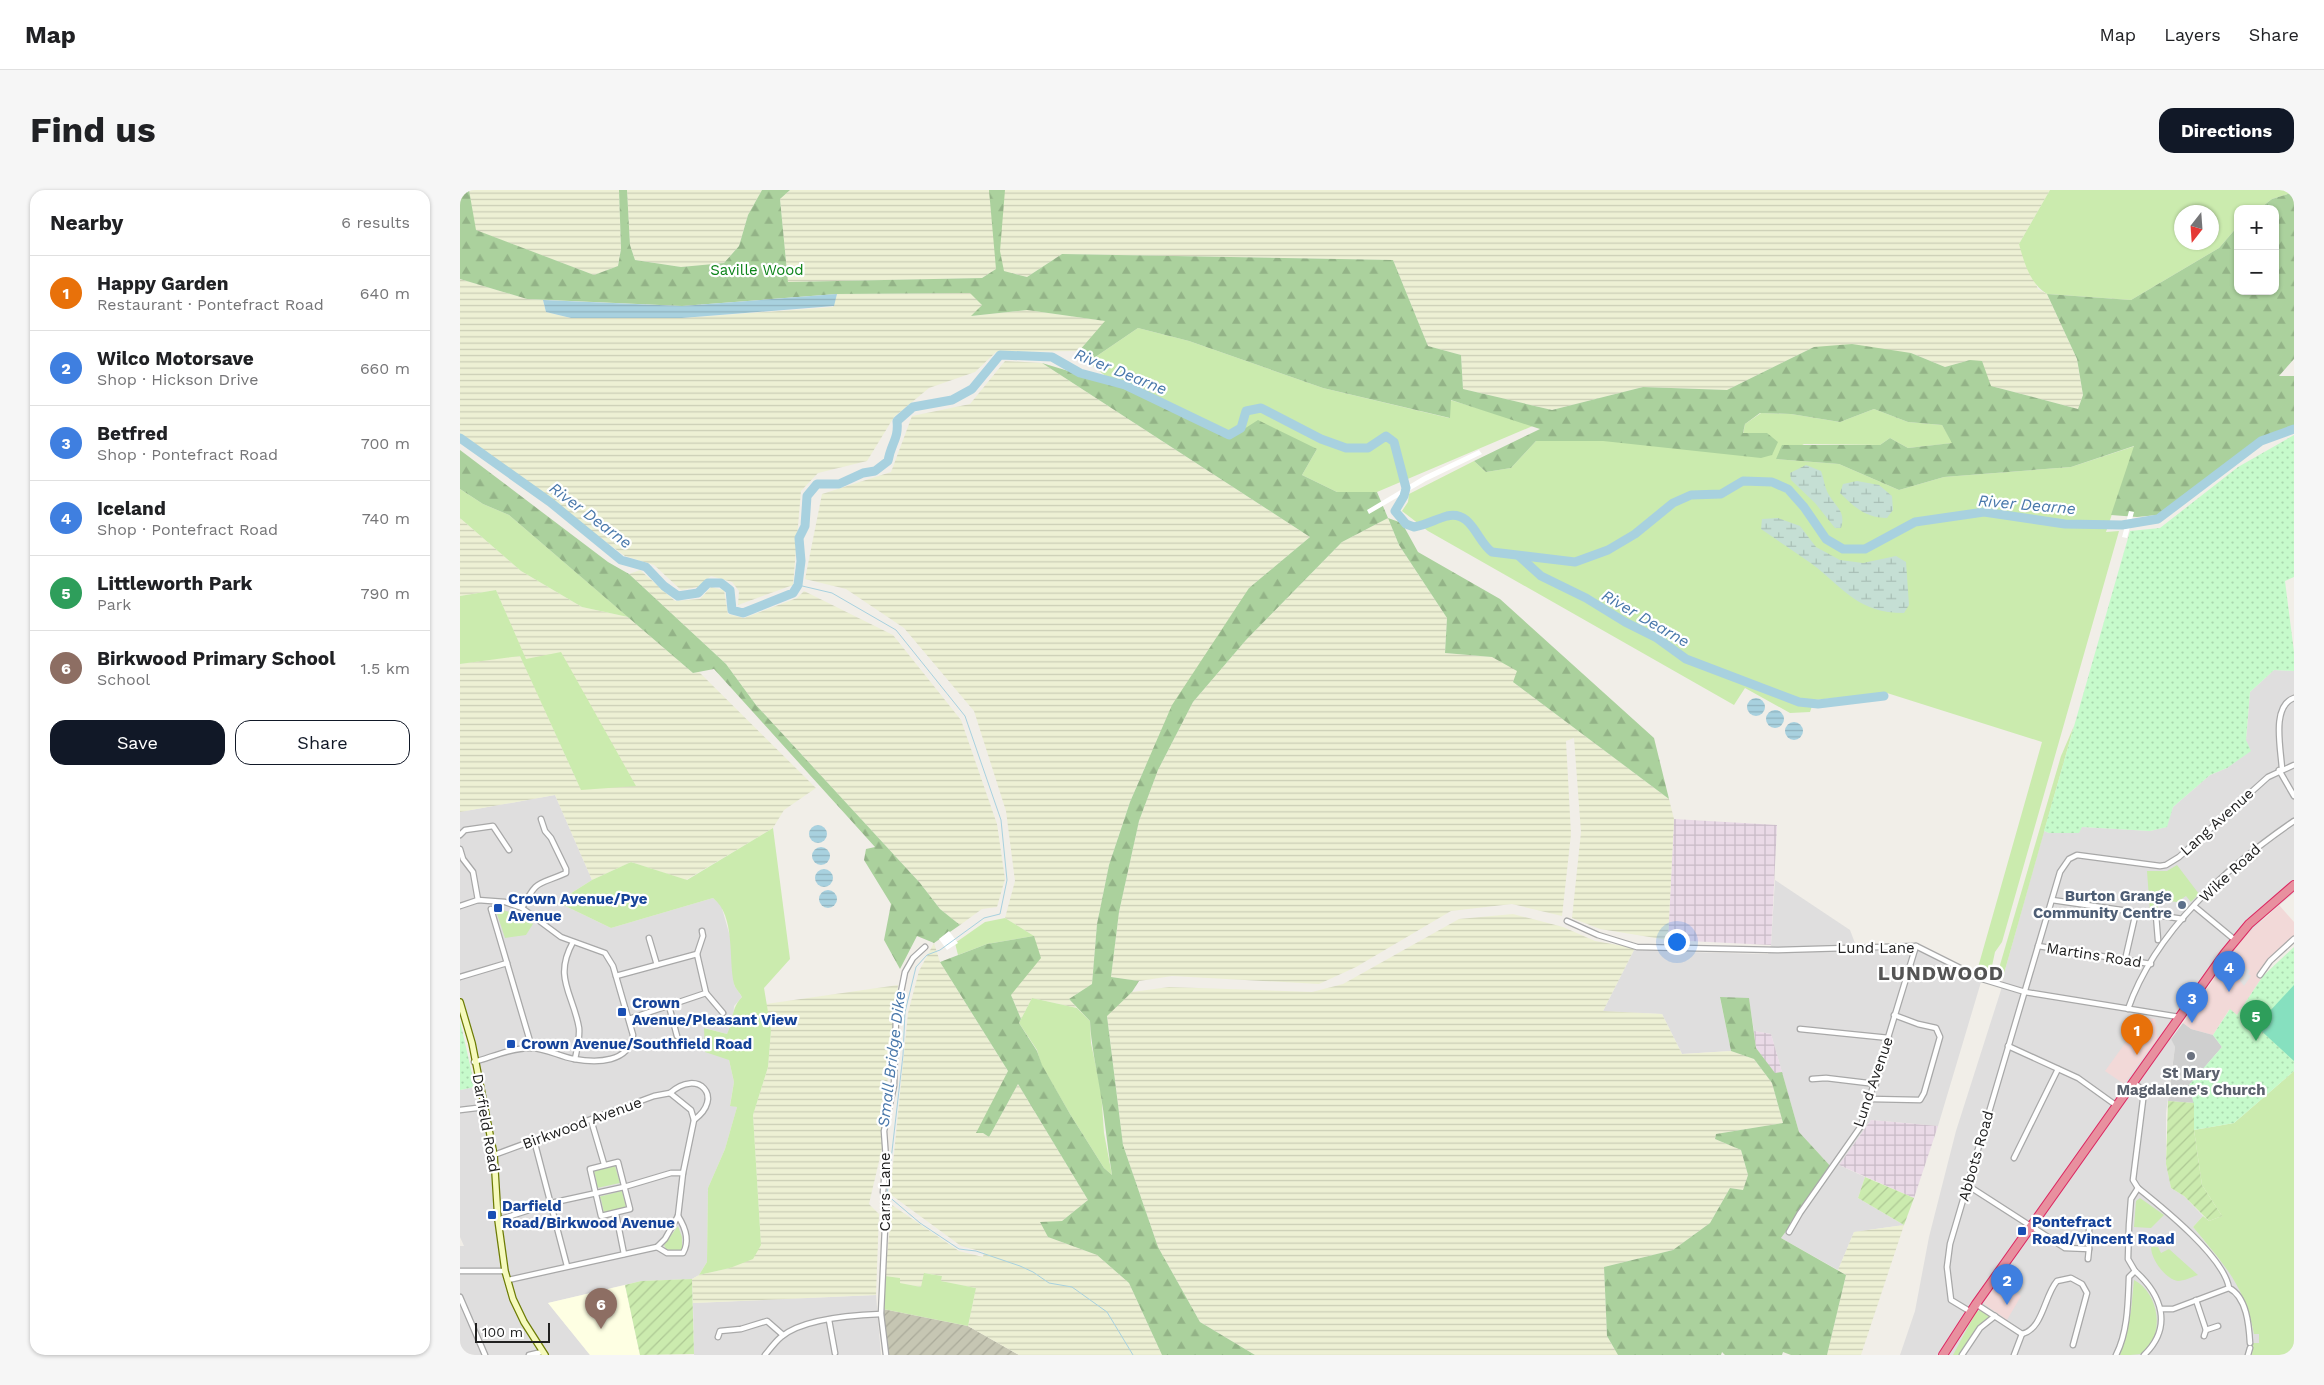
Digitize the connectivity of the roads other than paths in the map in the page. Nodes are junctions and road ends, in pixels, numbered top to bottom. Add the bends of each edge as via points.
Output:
1 (2294, 698) edge
2 (2294, 765) edge
3 (2281, 770) junction
4 (2294, 796) edge
5 (541, 819) dead end
6 (2294, 821) edge
7 (460, 834) edge
8 (460, 849) edge
9 (509, 850) dead end
10 (2294, 885) edge
11 (478, 900) junction
12 (2052, 900) junction
13 (460, 906) edge
14 (2194, 906) junction
15 (522, 908) junction
16 (491, 909) dead end
17 (2136, 912) junction
18 (2156, 916) junction
19 (2182, 920) junction
20 (1567, 921) dead end
21 (702, 930) dead end
22 (649, 938) dead end
23 (2294, 939) edge
24 (2158, 940) dead end
25 (2235, 940) junction
26 (573, 942) junction
27 (1916, 946) junction
28 (2038, 946) junction
29 (925, 947) dead end
30 (697, 954) junction
31 (2126, 960) junction
32 (507, 964) junction
33 (2151, 964) junction
34 (656, 965) junction
35 (2260, 974) dead end
36 (616, 976) junction
37 (460, 977) edge
38 (2025, 992) junction
39 (706, 993) junction
40 (460, 1002) edge
41 (669, 1006) junction
42 (2128, 1009) junction
43 (723, 1013) dead end
44 (1894, 1015) junction
45 (2179, 1017) junction
46 (629, 1019) junction
47 (1800, 1029) dead end
48 (677, 1036) dead end
49 (1890, 1038) junction
50 (2008, 1046) junction
51 (532, 1048) junction
52 (575, 1059) junction
53 (474, 1062) junction
54 (2058, 1069) junction
55 (1812, 1079) dead end
56 (2134, 1082) junction
57 (1876, 1084) junction
58 (670, 1093) junction
59 (1871, 1099) junction
60 (2117, 1106) junction
61 (485, 1107) junction
62 (460, 1110) edge
63 (591, 1120) junction
64 (694, 1120) junction
65 (534, 1140) junction
66 (494, 1155) junction
67 (2014, 1158) dead end
68 (604, 1164) junction
69 (683, 1174) junction
70 (1967, 1185) junction
71 (624, 1186) junction
72 (2138, 1188) junction
73 (594, 1194) junction
74 (551, 1203) junction
75 (616, 1214) junction
76 (678, 1216) junction
77 (498, 1220) junction
78 (2032, 1225) junction
79 (2089, 1228) dead end
80 (1790, 1232) dead end
81 (657, 1247) junction
82 (2088, 1249) junction
83 (624, 1254) junction
84 (2088, 1259) dead end
85 (567, 1266) junction
86 (460, 1271) edge
87 (505, 1271) junction
88 (2135, 1271) junction
89 (508, 1280) junction
90 (2229, 1288) junction
91 (460, 1297) edge
92 (2196, 1300) junction
93 (1976, 1304) junction
94 (2161, 1309) junction
95 (1971, 1312) junction
96 (881, 1314) junction
97 (1995, 1316) junction
98 (829, 1320) junction
99 (2218, 1326) dead end
100 (2206, 1330) junction
101 (2022, 1334) junction
102 (783, 1336) junction
103 (2204, 1336) dead end
104 (718, 1337) dead end
105 (2073, 1345) dead end
106 (543, 1353) edge
107 (835, 1353) dead end
108 (2145, 1354) edge
109 (485, 1355) edge
110 (529, 1355) edge
111 (765, 1355) edge
112 (886, 1355) edge
113 (1943, 1355) edge
114 (1962, 1355) edge
115 (2014, 1355) edge
116 (2116, 1355) edge
117 (2248, 1355) edge

1 - 3 street via 2287,701 2280,712
2 - 3 street, Lang Avenue
3 - 4 street
3 - 12 street, Lang Avenue via 2268,777 2166,865 2088,855 2069,858 2060,872
5 - 15 street via 566,873 542,881 533,888
6 - 14 street, Wike Road via 2259,845
7 - 9 street via 465,830 493,826
8 - 11 street via 473,872
10 - 25 highway
11 - 13 street
11 - 15 street via 505,902
12 - 17 street
12 - 28 street, Lang Avenue
14 - 19 street, Wike Road
14 - 25 street
15 - 26 street via 560,937
16 - 32 street
17 - 18 street
17 - 31 street
18 - 19 street
18 - 24 street
19 - 33 street, Wike Road
20 - 27 street, Lund Lane via 1598,935 1646,947 1777,950
21 - 30 street
22 - 34 street
23 - 35 street
25 - 45 highway
26 - 36 street via 605,953
26 - 52 street via 563,969 579,1028
27 - 38 street, Lund Lane via 1982,979
27 - 44 street, Lund Avenue
28 - 31 street, Martins Road
28 - 38 street, Lang Avenue
29 - 96 street, Carrs Lane via 905,972 896,1017 894,1086 884,1130 886,1159 882,1192 886,1205
30 - 34 street
30 - 39 street
31 - 33 street, Martins Road
32 - 37 street
32 - 51 street
33 - 42 street, Wike Road
34 - 36 street
36 - 46 street
38 - 42 street, Lund Lane
38 - 50 street, Abbots Road
39 - 41 street
39 - 43 street
40 - 53 street, Darfield Road
41 - 46 street
41 - 48 street
42 - 45 street, Lund Lane
44 - 49 street, Lund Avenue
44 - 59 street via 1936,1028 1940,1036 1920,1100
45 - 56 highway
46 - 52 street via 632,1043 622,1055 593,1061
47 - 49 street
49 - 57 street, Lund Avenue
50 - 54 street
50 - 70 street, Abbots Road
51 - 52 street
51 - 53 street
53 - 61 street, Darfield Road
54 - 60 street via 2078,1078
54 - 67 street
55 - 57 street
56 - 60 highway
56 - 72 street via 2144,1092 2133,1180
57 - 59 street, Lund Avenue
58 - 63 street, Birkwood Avenue
58 - 64 street via 691,1110
58 - 64 street, Birkwood Avenue via 683,1084 700,1084 706,1088 706,1109
59 - 80 street, Lund Avenue via 1861,1126
60 - 78 highway
61 - 62 street
61 - 66 street, Darfield Road
63 - 65 street, Birkwood Avenue
63 - 68 street
64 - 69 street, Birkwood Avenue
65 - 66 street, Birkwood Avenue
65 - 74 street
66 - 77 street, Darfield Road
68 - 71 street via 618,1162
68 - 73 street via 590,1169
69 - 71 street via 671,1173
69 - 76 street, Birkwood Avenue
70 - 78 street
70 - 95 street, Abbots Road via 1950,1244 1947,1267 1950,1300
71 - 73 street
71 - 75 street via 630,1209
72 - 88 street via 2131,1198 2129,1225 2128,1259
72 - 90 street via 2196,1240 2223,1272
73 - 74 street
73 - 75 street via 601,1216
74 - 77 street
74 - 85 street
75 - 83 street
76 - 81 street, Birkwood Avenue
76 - 81 street, Birkwood Avenue via 683,1223 687,1244 683,1253 667,1253
77 - 87 street, Darfield Road
78 - 82 street via 2065,1248
78 - 93 highway
79 - 82 street
81 - 83 street, Birkwood Avenue
82 - 84 street
83 - 85 street, Birkwood Avenue
85 - 89 street, Birkwood Avenue
86 - 87 street
87 - 89 street, Darfield Road
88 - 94 street via 2150,1286
88 - 116 street via 2129,1277 2130,1294 2124,1333
89 - 106 street, Darfield Road via 513,1299
90 - 92 street
90 - 117 street via 2242,1304 2248,1325
91 - 109 street
92 - 94 street via 2173,1309
92 - 100 street
93 - 95 highway
93 - 97 street
94 - 108 street via 2158,1334
95 - 113 highway
96 - 98 street
96 - 112 street, Carrs Lane
97 - 101 street
97 - 114 street via 1980,1328
98 - 102 street via 795,1329
98 - 107 street
99 - 100 street
100 - 103 street
101 - 105 street via 2036,1326 2057,1281 2071,1278 2082,1284 2087,1293
101 - 115 street
102 - 104 street via 767,1319 720,1331
102 - 111 street
106 - 110 street

